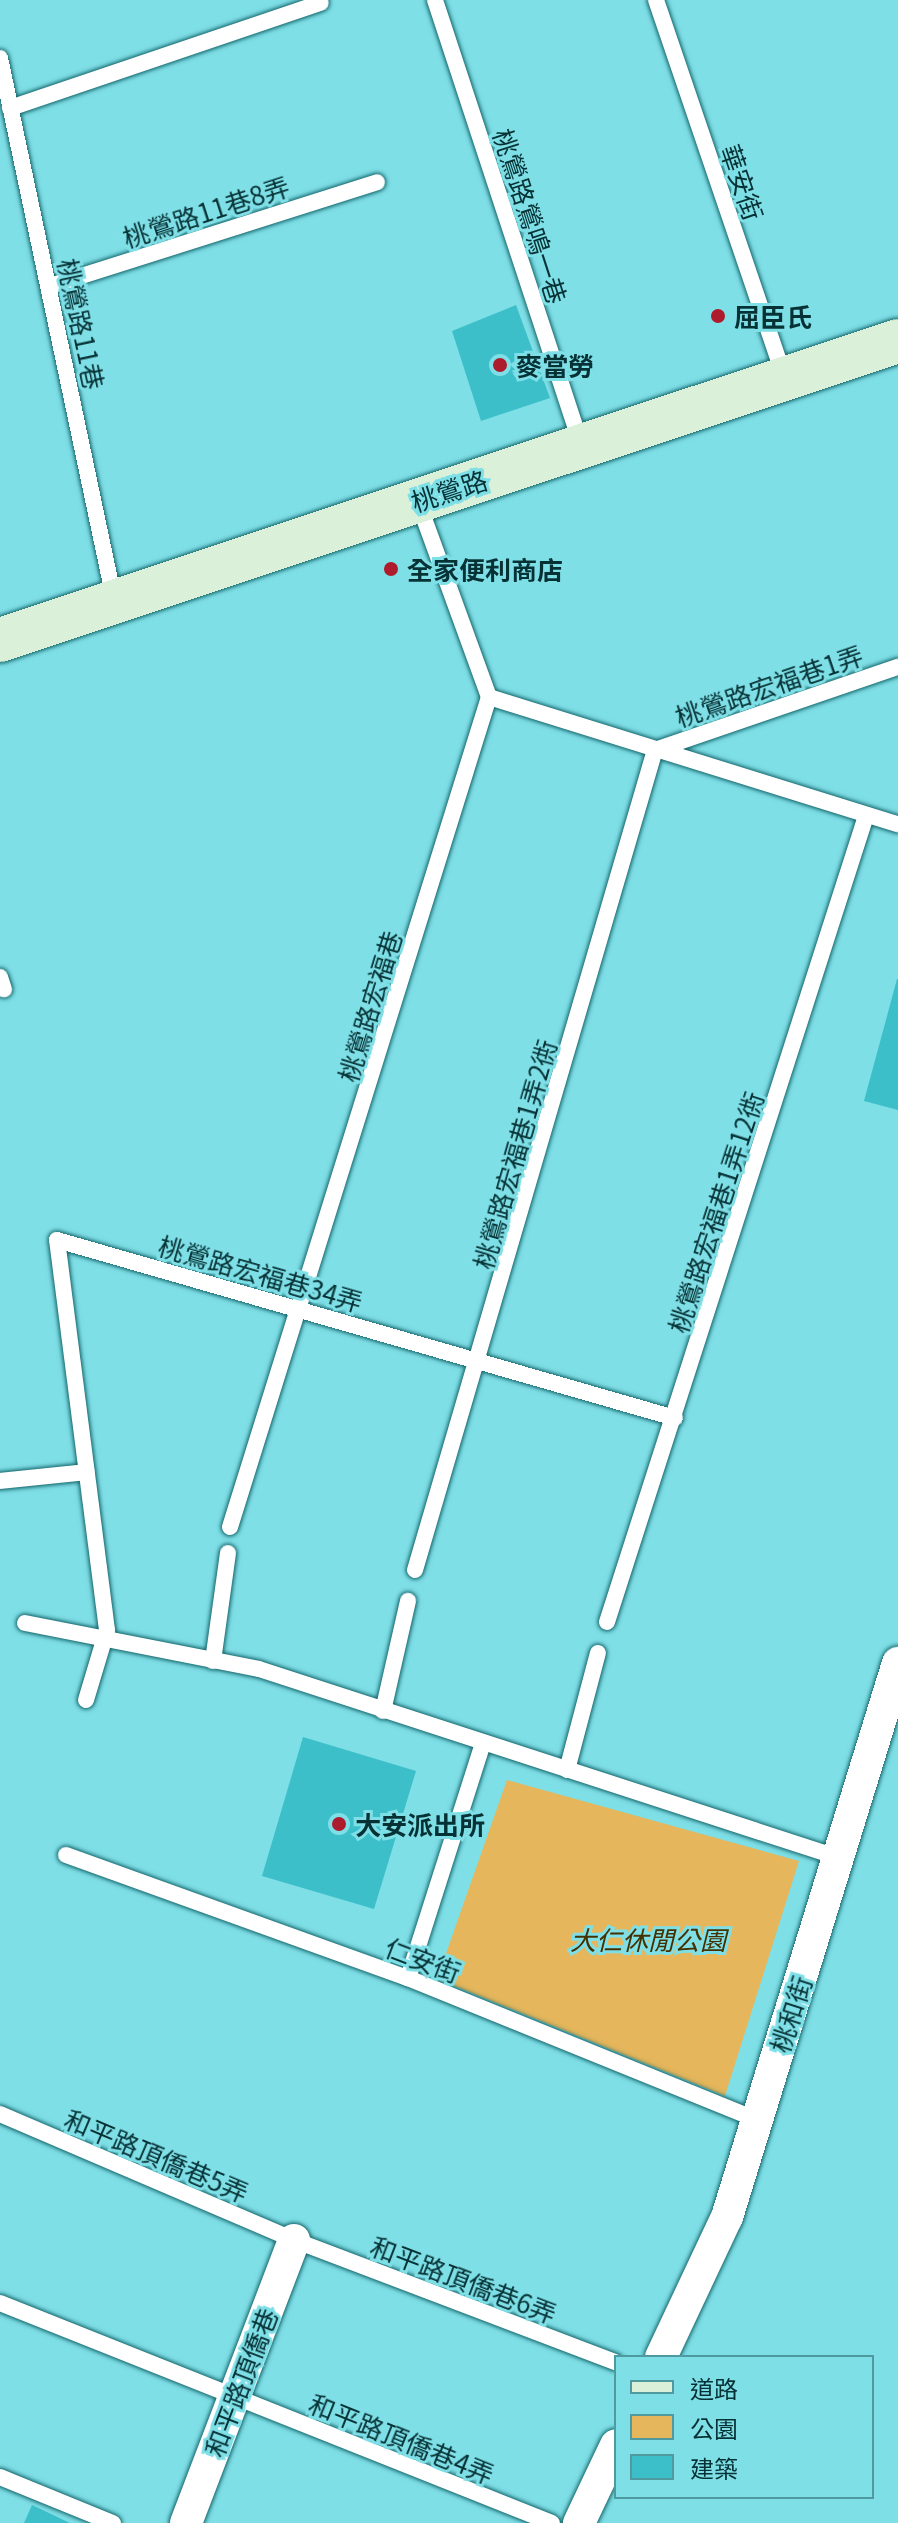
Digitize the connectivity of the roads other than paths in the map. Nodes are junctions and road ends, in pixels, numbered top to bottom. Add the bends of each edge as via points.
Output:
1 (435, 0) edge
2 (656, 0) edge
3 (321, 3) dead end
4 (0, 58) edge
5 (10, 108) junction
6 (377, 182) dead end
7 (50, 286) junction
8 (898, 341) edge
9 (785, 379) junction
10 (581, 446) junction
11 (418, 501) junction
12 (115, 601) junction
13 (0, 640) edge
14 (898, 667) edge
15 (489, 697) junction
16 (655, 750) junction
17 (866, 816) junction
18 (898, 824) edge
19 (301, 1309) junction
20 (480, 1361) junction
21 (675, 1418) junction
22 (87, 1472) junction
23 (0, 1481) edge
24 (230, 1527) dead end
25 (228, 1553) dead end
26 (415, 1570) dead end
27 (408, 1601) dead end
28 (607, 1622) dead end
29 (25, 1623) dead end
30 (103, 1638) junction
31 (598, 1653) dead end
32 (213, 1661) junction
33 (898, 1663) edge
34 (86, 1700) dead end
35 (383, 1711) junction
36 (483, 1743) junction
37 (567, 1770) junction
38 (66, 1855) dead end
39 (840, 1858) junction
40 (408, 1978) junction
41 (0, 2114) edge
42 (757, 2120) junction
43 (294, 2240) junction
44 (0, 2303) edge
45 (662, 2355) edge
46 (614, 2361) edge
47 (235, 2397) junction
48 (614, 2449) edge
49 (0, 2477) edge
50 (113, 2523) edge
51 (186, 2523) edge
52 (552, 2523) edge
53 (579, 2523) edge

1 - 10 lane, 桃鶯路鶯鳴一巷
2 - 9 lane, 華安街
3 - 5 lane
4 - 5 lane, 桃鶯路11巷
5 - 7 lane, 桃鶯路11巷
6 - 7 lane, 桃鶯路11巷8弄
7 - 12 lane, 桃鶯路11巷
8 - 9 main road, 桃鶯路
9 - 10 main road, 桃鶯路
10 - 11 main road, 桃鶯路
11 - 12 main road, 桃鶯路
11 - 15 lane
12 - 13 main road, 桃鶯路
14 - 16 lane, 桃鶯路宏福巷1弄
15 - 16 lane, 桃鶯路宏福巷1弄
15 - 19 lane, 桃鶯路宏福巷
16 - 17 lane, 桃鶯路宏福巷1弄
16 - 20 lane, 桃鶯路宏福巷1弄2衖
17 - 18 lane, 桃鶯路宏福巷1弄
17 - 21 lane, 桃鶯路宏福巷1弄12衖
19 - 20 lane, 桃鶯路宏福巷34弄
19 - 22 lane, 桃鶯路宏福巷34弄 via 57,1240
19 - 24 lane, 桃鶯路宏福巷
20 - 21 lane, 桃鶯路宏福巷34弄
20 - 26 lane, 桃鶯路宏福巷1弄2衖
21 - 28 lane, 桃鶯路宏福巷1弄12衖
22 - 23 lane
22 - 30 lane
25 - 32 lane
27 - 35 lane
29 - 30 lane
30 - 32 lane
30 - 34 lane
31 - 37 lane
32 - 35 lane
33 - 39 street, 桃和街
35 - 36 lane
36 - 37 lane
36 - 40 lane
37 - 39 lane
38 - 40 lane, 仁安街
39 - 42 street, 桃和街
40 - 42 lane, 仁安街
41 - 43 lane, 和平路頂僑巷5弄
42 - 45 street, 桃和街 via 727,2217
43 - 46 lane, 和平路頂僑巷6弄
43 - 47 street, 和平路頂僑巷
44 - 47 lane, 和平路頂僑巷4弄
47 - 51 street, 和平路頂僑巷
47 - 52 lane, 和平路頂僑巷4弄
48 - 53 street
49 - 50 lane

